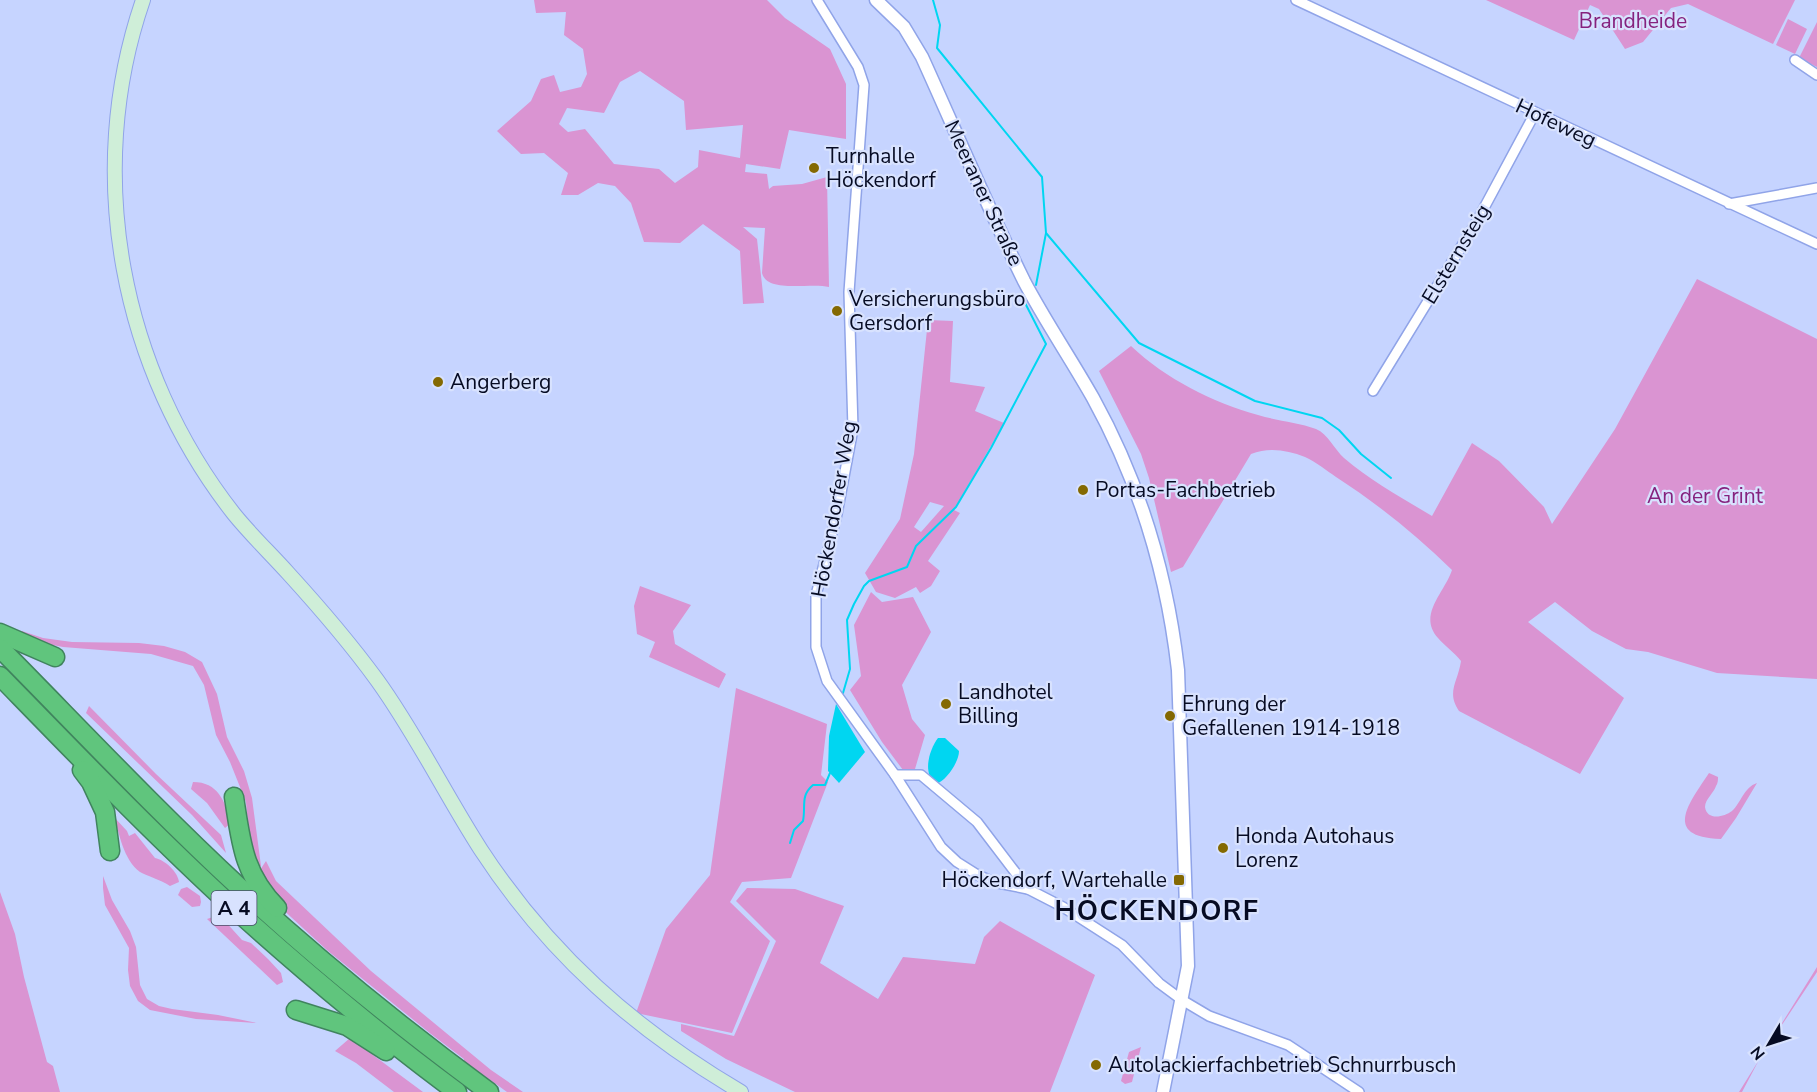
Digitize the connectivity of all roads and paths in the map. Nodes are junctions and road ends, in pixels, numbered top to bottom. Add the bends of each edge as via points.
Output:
1 (143, 0) edge
2 (817, 0) edge
3 (876, 0) edge
4 (1296, 0) edge
5 (1795, 60) dead end
6 (1817, 75) edge
7 (1535, 113) junction
8 (1817, 188) edge
9 (1729, 204) junction
10 (1817, 244) edge
11 (1373, 392) dead end
12 (0, 633) edge
13 (0, 648) edge
14 (56, 657) dead end
15 (0, 676) edge
16 (55, 732) junction
17 (895, 775) junction
18 (234, 797) dead end
19 (110, 851) dead end
20 (1028, 889) junction
21 (302, 944) junction
22 (1182, 1000) junction
23 (296, 1010) dead end
24 (426, 1069) junction
25 (457, 1092) edge
26 (489, 1092) edge
27 (741, 1092) edge
28 (1163, 1092) edge
29 (1359, 1092) edge

1 - 27 main road via 119,107 117,225 124,277 140,338 186,444 235,515 376,679 482,851 534,921 587,978 637,1023
2 - 17 street, Höckendorfer Weg via 858,67 864,85 849,292 853,429 816,596 816,647 826,681
3 - 22 street, Meeraner Straße via 904,27 922,57 1025,283 1094,399 1123,458 1158,555 1178,670 1188,966
4 - 7 street, Hofeweg
5 - 6 street
7 - 9 street, Hofeweg
7 - 11 street, Elsternsteig via 1477,221
8 - 9 street
9 - 10 street, Hofeweg
12 - 14 highway
13 - 21 highway, A 4 via 161,811
15 - 16 highway, A 4
16 - 19 highway via 91,782 105,812
16 - 24 highway, A 4 via 236,910
17 - 20 street via 921,775 977,822
17 - 20 street, Höckendorfer Weg via 941,847 957,862 993,882
18 - 21 highway via 245,861 255,882 284,915
20 - 22 street, Höckendorfer Weg via 1122,945 1159,983
21 - 26 highway, A 4
22 - 28 street, Meeraner Straße
22 - 29 street, Höckendorfer Weg via 1209,1017 1288,1046
23 - 24 highway via 347,1026 401,1061
24 - 25 highway, A 4

